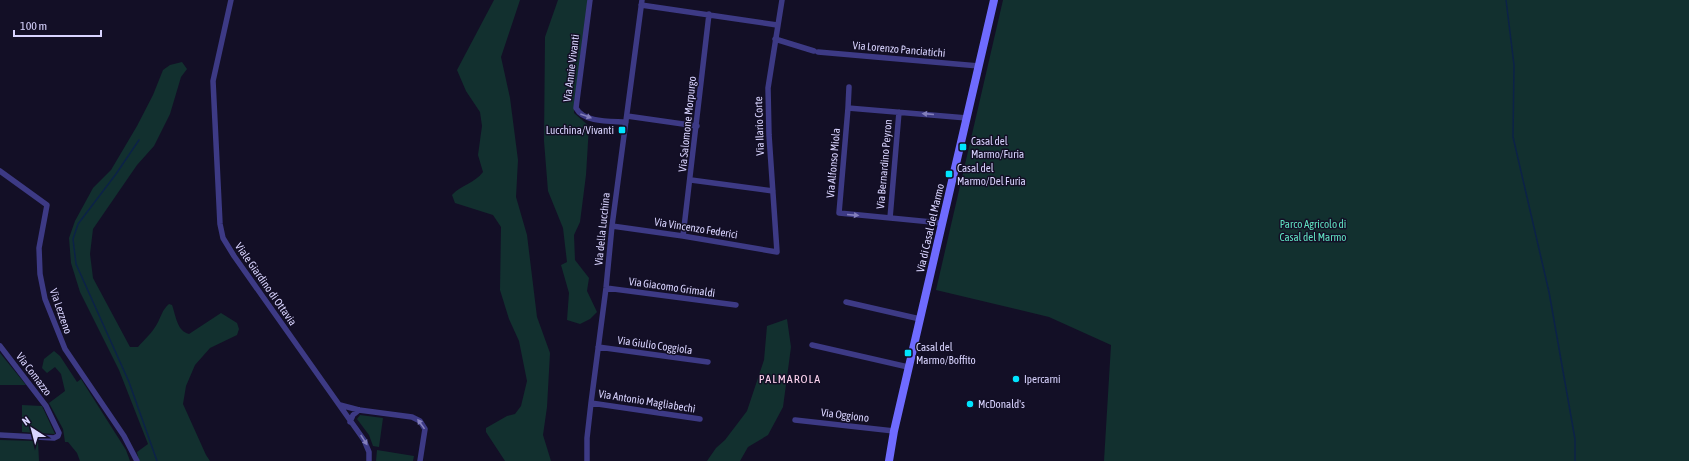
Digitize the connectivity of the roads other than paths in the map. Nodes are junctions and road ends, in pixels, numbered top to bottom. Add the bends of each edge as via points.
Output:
1 (231, 0) edge
2 (590, 0) edge
3 (782, 0) edge
4 (994, 0) edge
5 (641, 2) edge
6 (709, 14) junction
7 (777, 25) junction
8 (775, 39) junction
9 (979, 66) junction
10 (849, 87) dead end
11 (848, 108) junction
12 (899, 112) junction
13 (967, 118) junction
14 (626, 119) junction
15 (697, 126) junction
16 (0, 171) edge
17 (691, 180) junction
18 (773, 191) junction
19 (890, 218) junction
20 (942, 223) junction
21 (612, 226) junction
22 (683, 236) junction
23 (777, 252) joint
24 (606, 288) junction
25 (846, 302) dead end
26 (736, 305) dead end
27 (920, 319) junction
28 (812, 345) dead end
29 (0, 346) edge
30 (598, 347) junction
31 (708, 362) dead end
32 (908, 366) junction
33 (591, 403) junction
34 (340, 405) junction
35 (359, 410) junction
36 (700, 420) dead end
37 (795, 420) dead end
38 (350, 422) junction
39 (894, 431) junction
40 (0, 435) edge
41 (137, 461) edge
42 (369, 461) edge
43 (420, 461) edge
44 (587, 461) edge
45 (889, 461) edge

1 - 34 street, Viale Giardino di Ottavia via 213,81 222,236
2 -> 14 street, Via Annie Vivanti via 576,108 587,118
3 - 7 street, Via Ilario Corte
4 - 9 main road, Via di Casal del Marmo
5 - 6 street
5 - 14 street, Via della Lucchina
6 - 7 street
6 - 15 street, Via Salomone Morpurgo
7 - 8 street, Via Ilario Corte
8 - 9 street, Via Lorenzo Panciatichi via 816,51
8 - 18 street, Via Ilario Corte via 768,88
9 - 13 main road, Via di Casal del Marmo
10 - 11 street, Via Alfonso Miola
11 - 12 street
11 -> 19 street, Via Alfonso Miola via 839,213
13 -> 12 street
12 - 19 street, Via Bernardino Peyron
13 - 20 main road, Via di Casal del Marmo
14 - 15 street
14 - 21 street, Via della Lucchina
15 - 17 street, Via Salomone Morpurgo
16 - 41 street, Via Lezzeno via 47,205 39,248 45,300 65,349 124,436
17 - 18 street
17 - 22 street, Via Salomone Morpurgo
18 - 23 street, Via Ilario Corte
19 - 20 street, Via Alfonso Miola
20 - 27 main road, Via di Casal del Marmo
21 - 22 street, Via Vincenzo Federici
21 - 24 street, Via della Lucchina
22 - 23 street, Via Vincenzo Federici
24 - 26 street, Via Giacomo Grimaldi
24 - 30 street, Via della Lucchina
25 - 27 street
27 - 32 main road, Via di Casal del Marmo
28 - 32 street
29 - 40 street, Via Comazzo via 46,406 58,429 58,436 54,438
30 - 31 street, Via Giulio Coggiola
30 - 33 street, Via della Lucchina
32 - 39 main road, Via di Casal del Marmo
33 - 36 street, Via Antonio Magliabechi
33 - 44 street, Via della Lucchina
34 - 35 street
34 - 38 street, Viale Giardino di Ottavia
35 - 38 street
43 -> 35 street via 425,432 420,421 412,417
37 - 39 street, Via Oggiono
38 -> 42 street, Viale Giardino di Ottavia via 367,446
39 - 45 main road, Via di Casal del Marmo

